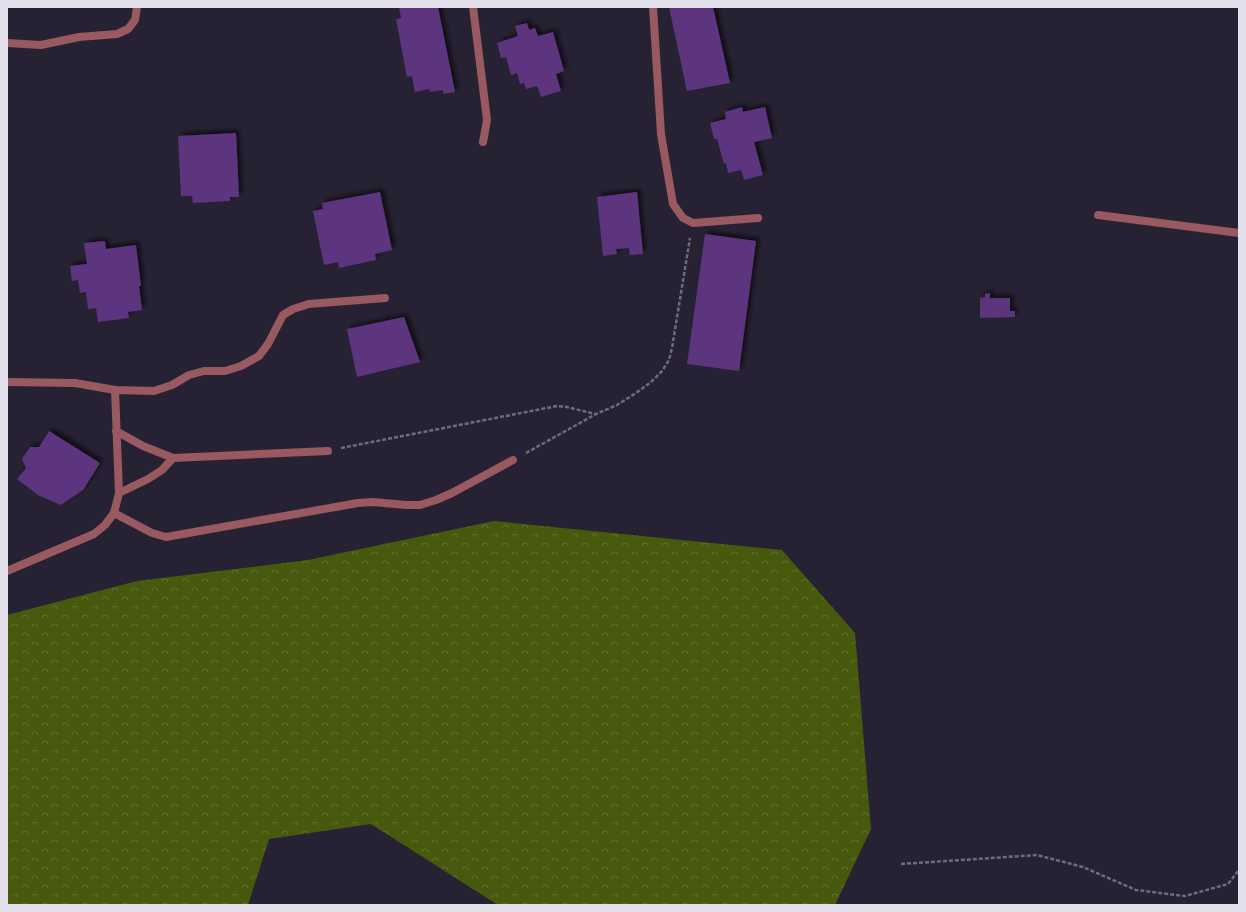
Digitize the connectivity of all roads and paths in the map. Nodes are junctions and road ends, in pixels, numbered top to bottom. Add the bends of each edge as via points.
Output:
1 (137, 7) edge
2 (474, 7) edge
3 (653, 7) edge
4 (7, 42) edge
5 (483, 142) dead end
6 (1098, 215) dead end
7 (758, 218) dead end
8 (692, 224) junction
9 (1239, 233) edge
10 (385, 298) dead end
11 (7, 382) edge
12 (115, 390) junction
13 (596, 414) junction
14 (116, 431) junction
15 (328, 451) joint
16 (173, 458) junction
17 (513, 460) joint
18 (119, 493) junction
19 (114, 513) junction
20 (7, 571) edge
21 (901, 864) dead end
22 (1239, 870) edge

1 - 4 street via 135,20 128,29 117,34 80,37 41,45
2 - 5 street via 487,120
3 - 8 street via 661,127 673,204 683,218
6 - 9 street
7 - 8 street
8 - 13 path via 669,360 651,382 617,405
10 - 12 street via 309,304 293,308 283,315 259,356 241,366 225,371 204,371 189,375 172,386 154,391
11 - 12 street via 75,382
12 - 14 street
13 - 15 path via 557,406
13 - 17 path
14 - 16 street
14 - 18 street
15 - 16 street
16 - 18 street via 162,470
17 - 19 street via 463,488 420,505 358,503 166,537 152,533
18 - 19 street
19 - 20 street via 94,534
21 - 22 path via 1037,855 1083,867 1136,890 1185,896 1228,884

